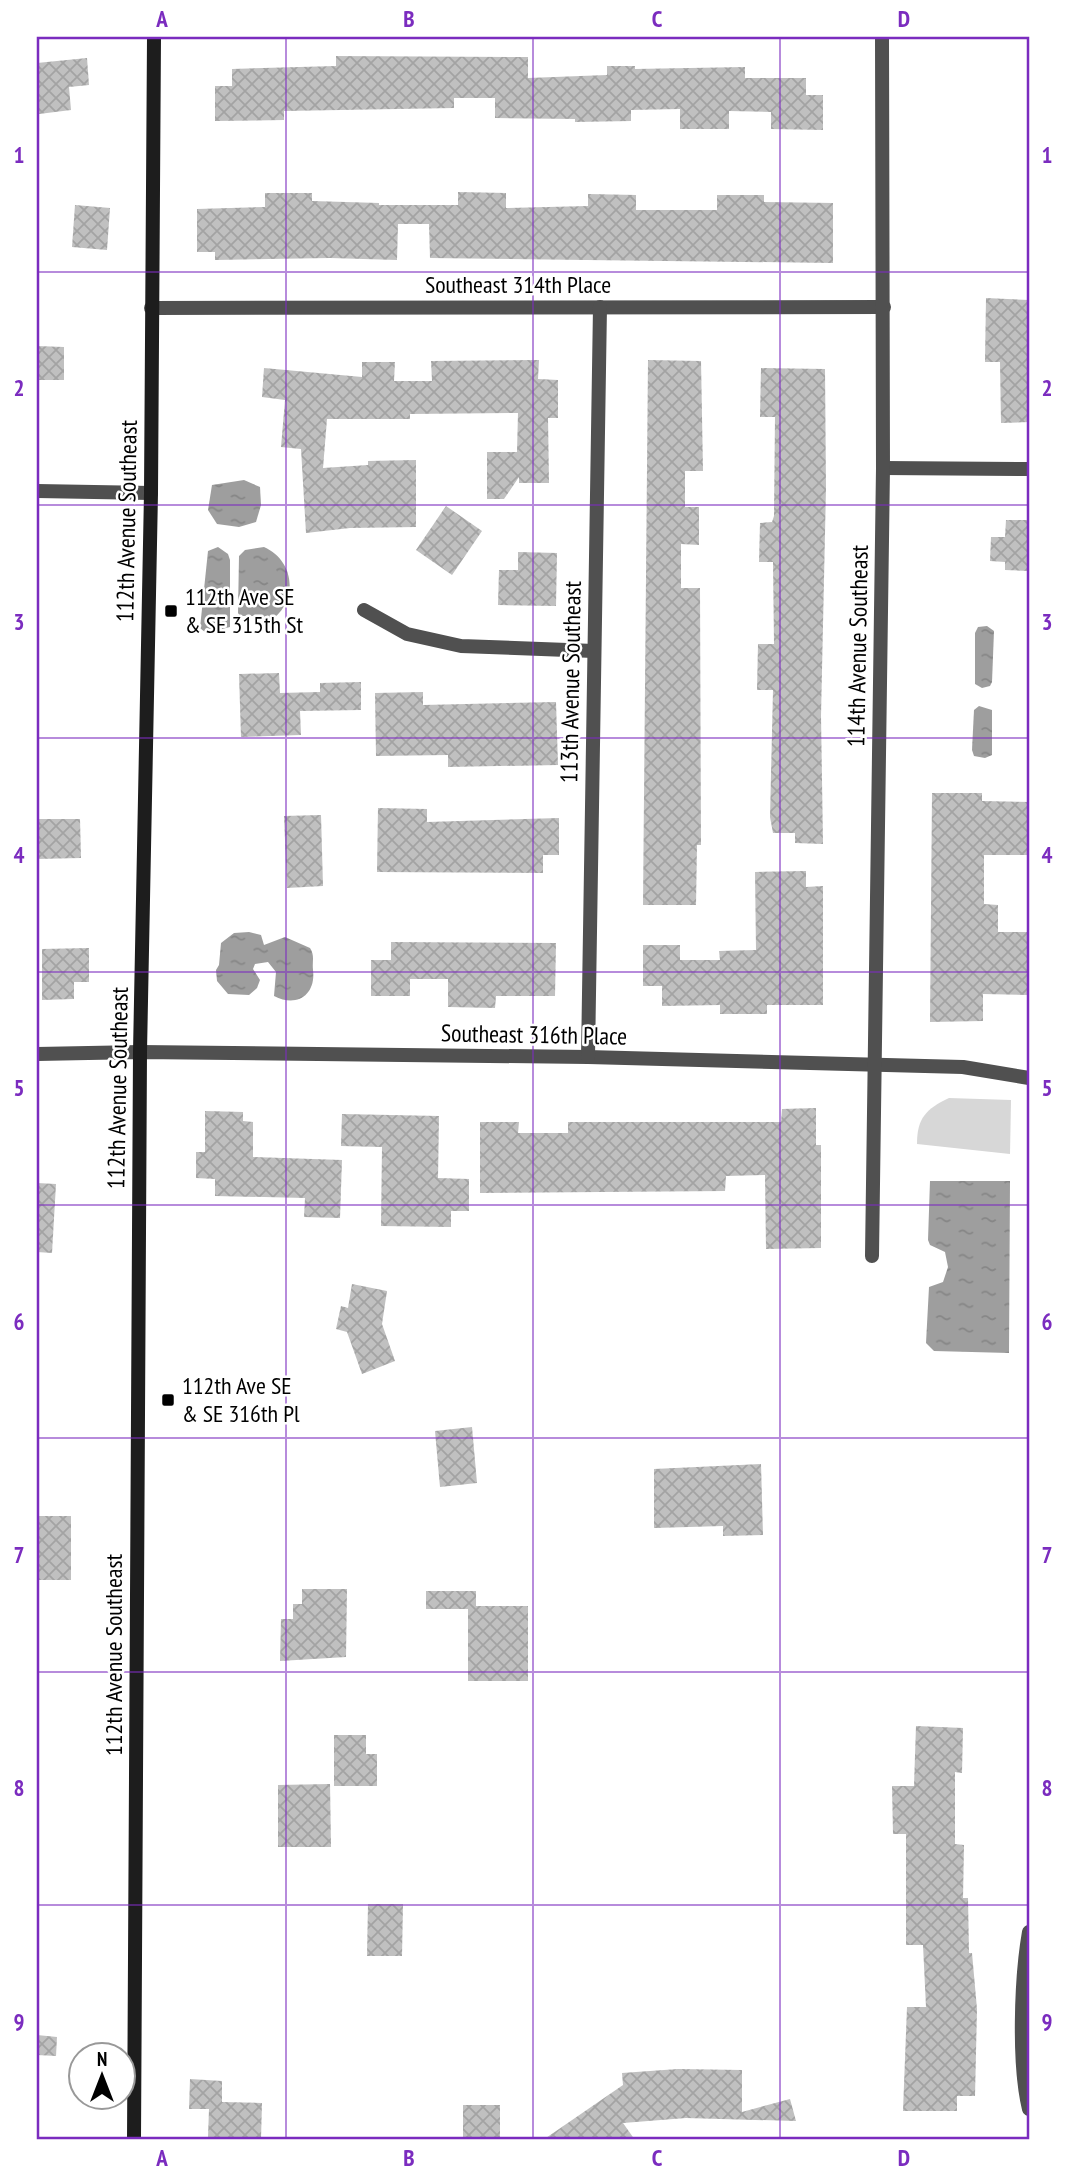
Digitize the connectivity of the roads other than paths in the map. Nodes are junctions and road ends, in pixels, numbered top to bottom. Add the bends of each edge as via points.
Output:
1 (154, 37) edge
2 (882, 37) edge
3 (600, 307) junction
4 (884, 307) junction
5 (151, 308) junction
6 (883, 468) junction
7 (1029, 469) edge
8 (37, 491) edge
9 (151, 493) junction
10 (364, 610) dead end
11 (594, 651) junction
12 (140, 1052) junction
13 (37, 1054) edge
14 (588, 1057) junction
15 (873, 1067) junction
16 (1029, 1078) edge
17 (872, 1256) dead end
18 (1029, 1932) edge
19 (1029, 2109) edge
20 (134, 2140) edge

1 - 5 street, 112th Avenue Southeast
2 - 4 street, 114th Avenue Southeast
3 - 4 street, Southeast 314th Place
3 - 5 street, Southeast 314th Place
3 - 11 street, 113th Avenue Southeast
4 - 6 street, 114th Avenue Southeast
5 - 9 street, 112th Avenue Southeast
6 - 7 street
6 - 15 street, 114th Avenue Southeast
8 - 9 street
9 - 12 street, 112th Avenue Southeast
10 - 11 street via 407,634 461,646
11 - 14 street, 113th Avenue Southeast
12 - 13 street, Southeast 316th Place
12 - 14 street, Southeast 316th Place
12 - 20 street, 112th Avenue Southeast
14 - 15 street, Southeast 316th Place
15 - 16 street, Southeast 316th Place via 963,1067
15 - 17 street, 114th Avenue Southeast
18 - 19 street via 1024,1978 1024,2071

